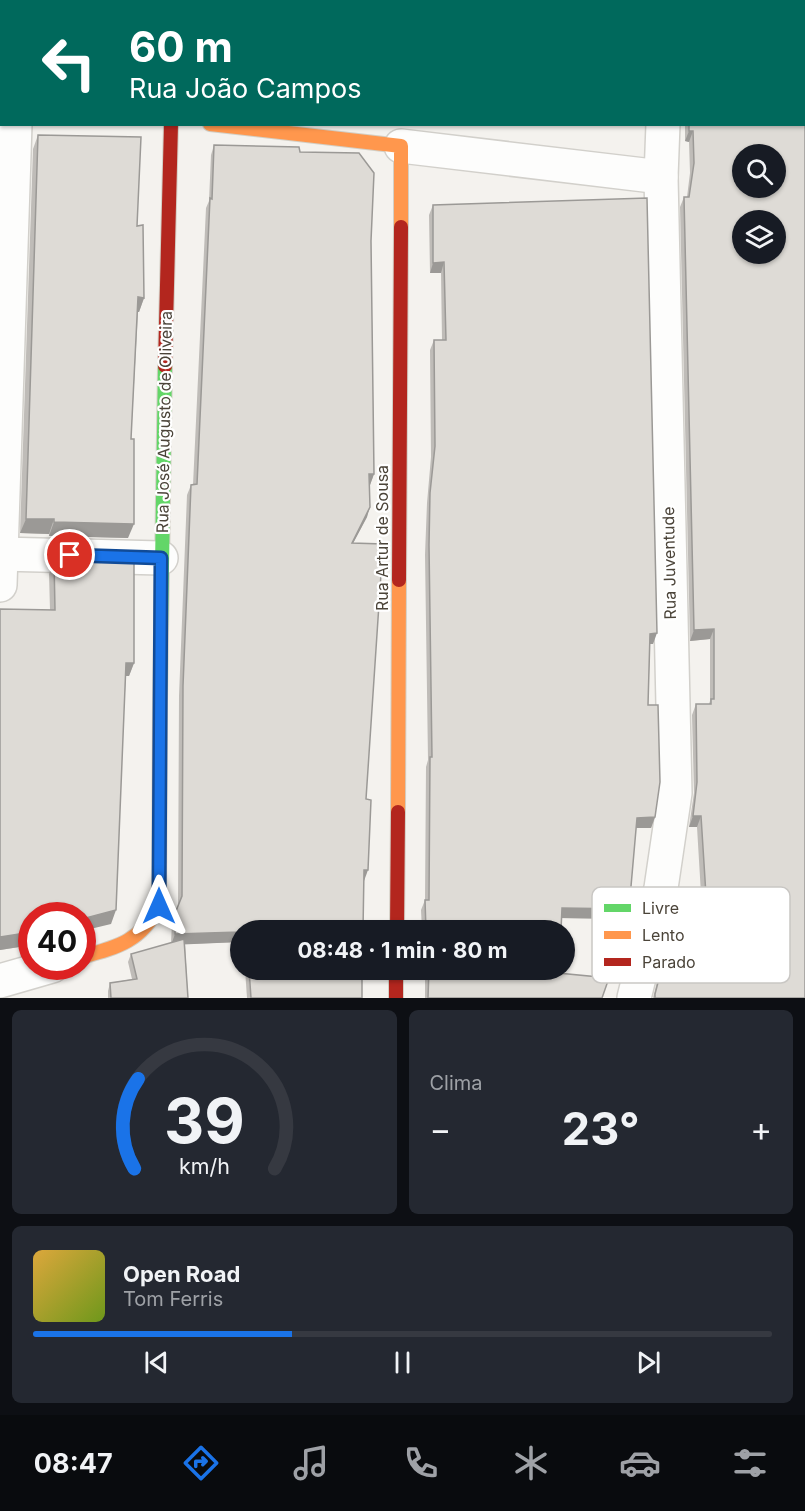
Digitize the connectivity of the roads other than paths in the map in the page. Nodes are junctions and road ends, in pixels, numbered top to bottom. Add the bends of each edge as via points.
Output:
1 (15, 126) edge
2 (171, 126) edge
3 (224, 126) edge
4 (663, 126) edge
5 (401, 146) junction
6 (661, 177) junction
7 (161, 558) junction
8 (0, 564) edge
9 (661, 887) edge
10 (397, 920) edge
11 (96, 953) edge
12 (18, 976) edge
13 (396, 980) edge
14 (0, 981) edge
15 (638, 983) edge
16 (396, 998) edge
17 (634, 998) edge

1 - 8 street
2 - 7 street, Rua José Augusto de Oliveira
3 - 5 street
4 - 6 street, Rua Juventude
5 - 6 street
5 - 10 street, Rua Artur de Sousa
6 - 9 street, Rua Juventude via 675,793
7 - 8 street
7 - 11 street, Rua José Augusto de Oliveira via 159,906 152,922 137,937
12 - 14 street
13 - 16 street
15 - 17 street, Rua Juventude

